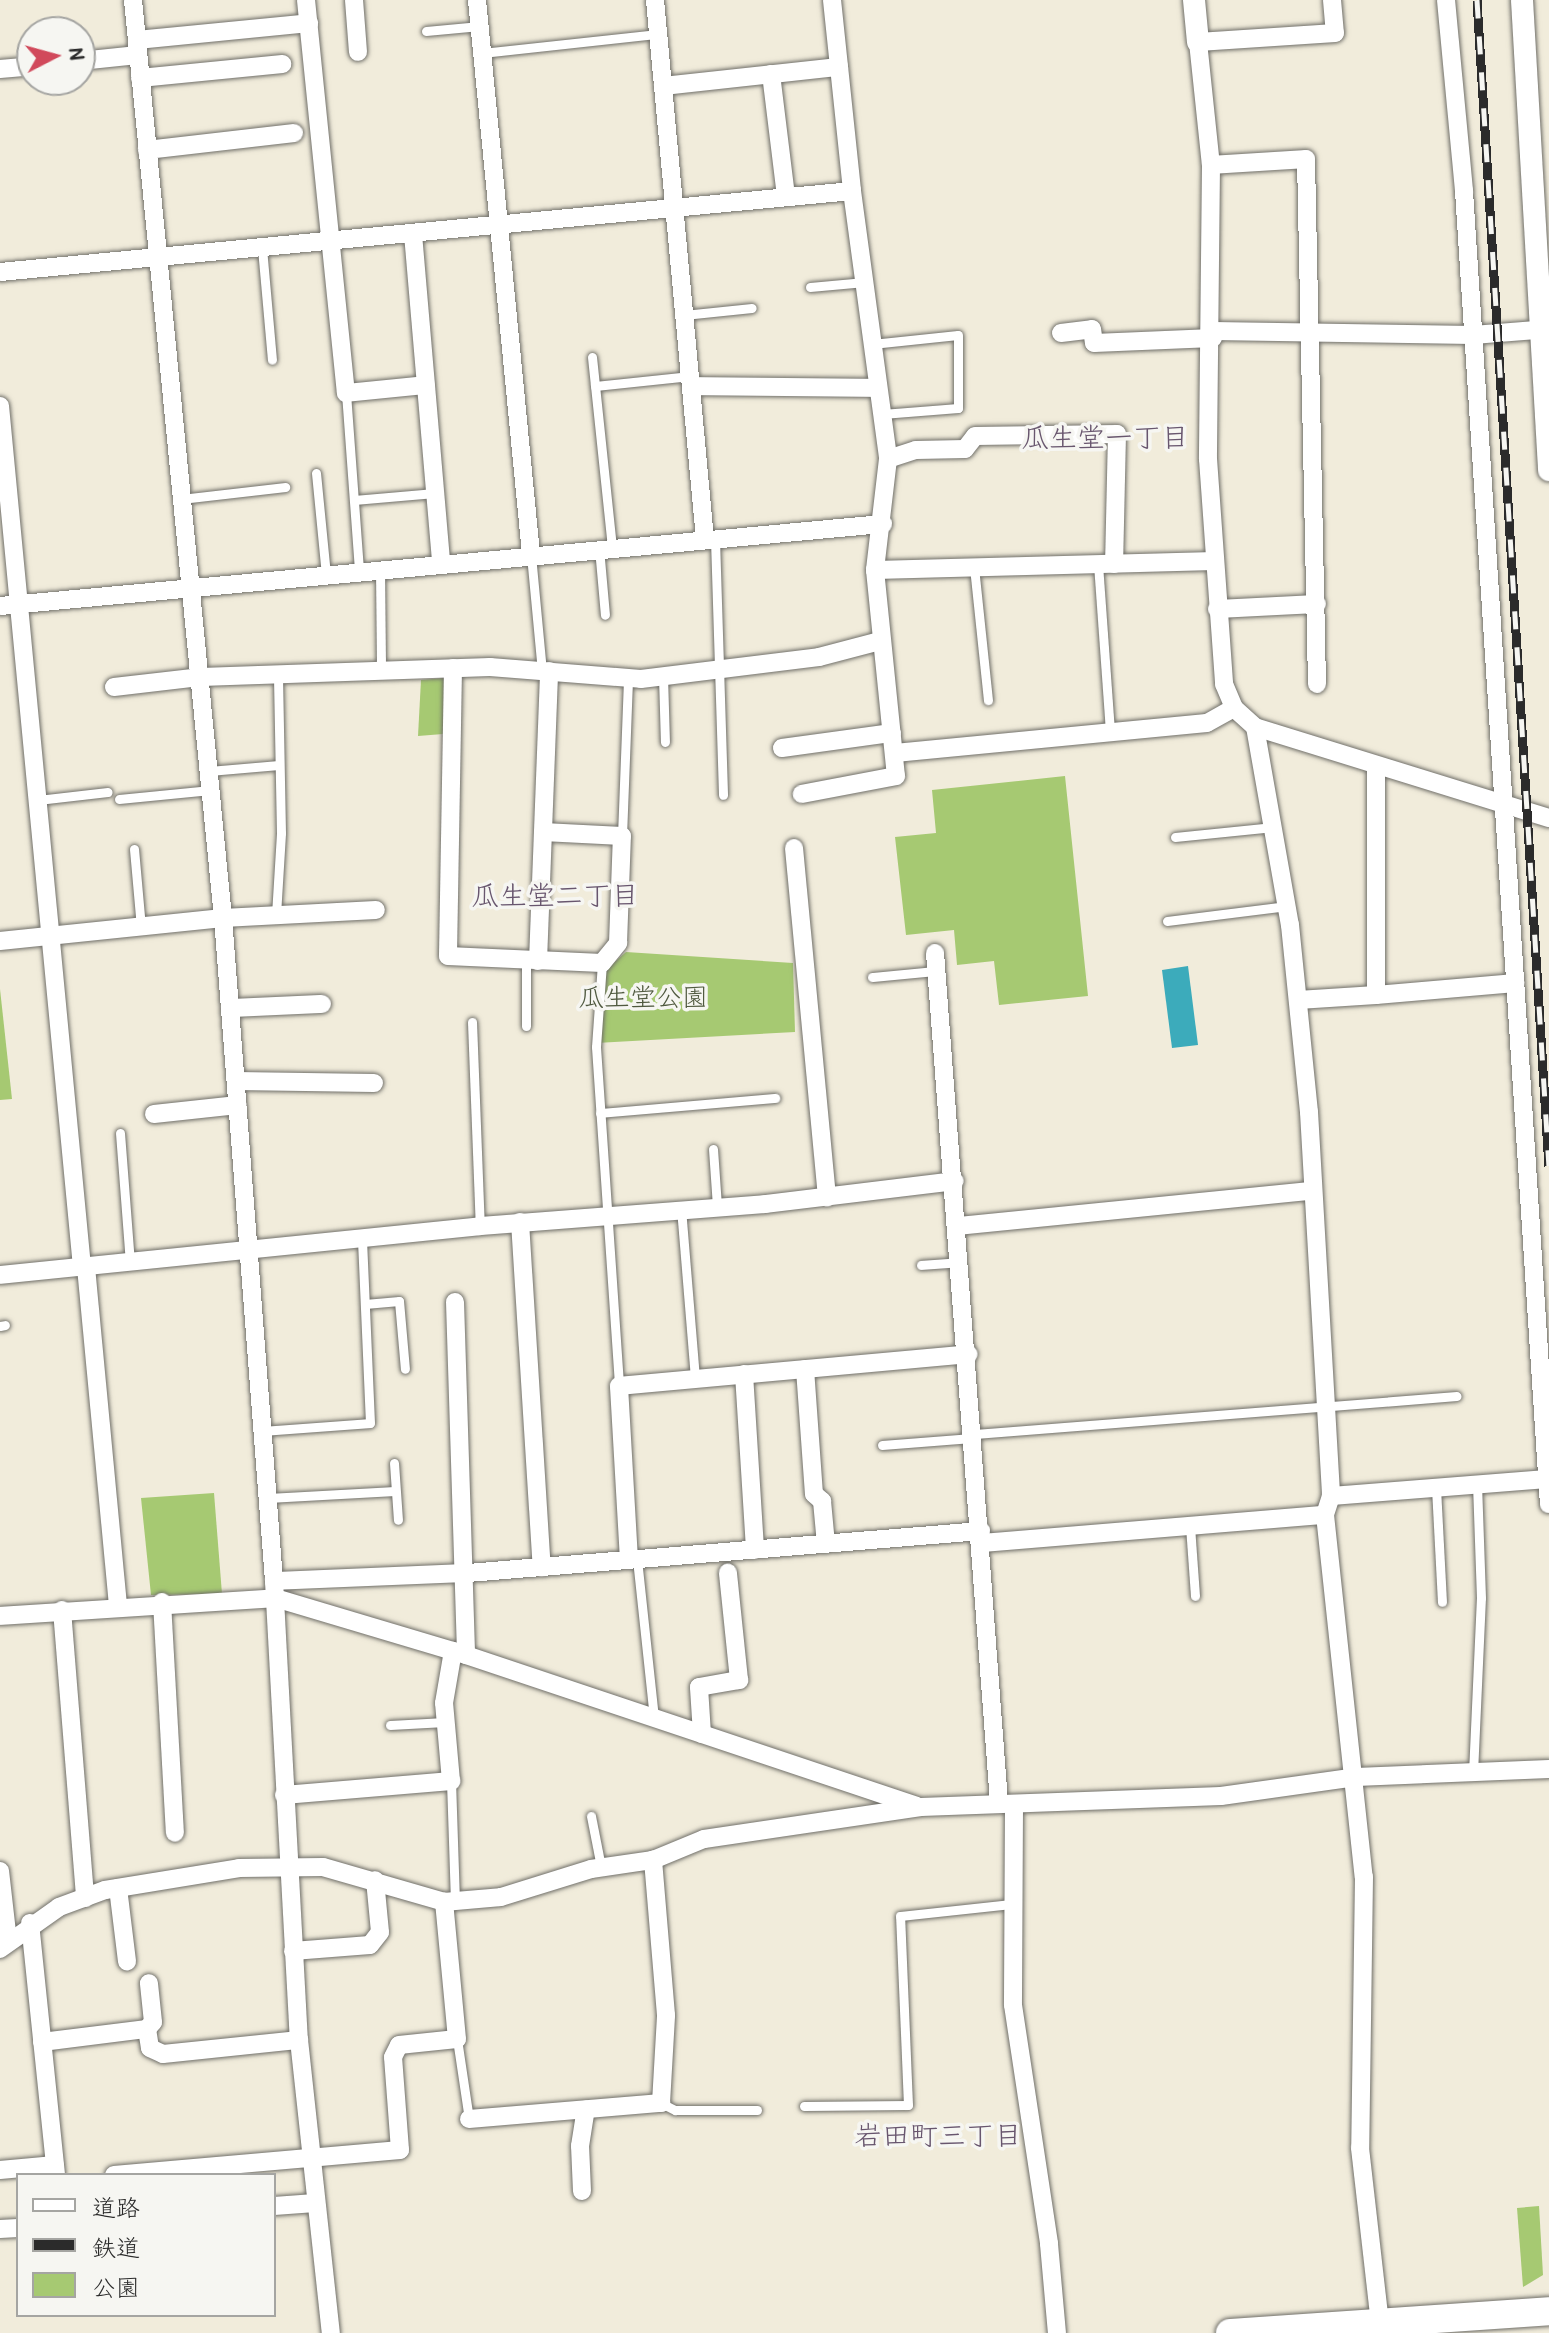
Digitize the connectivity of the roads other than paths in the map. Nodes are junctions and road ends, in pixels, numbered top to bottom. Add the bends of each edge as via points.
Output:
1 (133, 0) edge
2 (306, 0) edge
3 (354, 0) edge
4 (477, 0) edge
5 (655, 0) edge
6 (832, 0) edge
7 (1194, 0) edge
8 (1332, 0) edge
9 (1446, 0) edge
10 (1522, 0) edge
11 (309, 23) junction
12 (480, 26) junction
13 (426, 31) dead end
14 (658, 34) junction
15 (1198, 42) junction
16 (137, 47) junction
17 (358, 52) dead end
18 (482, 53) junction
19 (96, 57) edge
20 (282, 64) dead end
21 (839, 67) junction
22 (771, 74) junction
23 (140, 78) junction
24 (663, 86) junction
25 (294, 133) dead end
26 (147, 150) junction
27 (1211, 165) junction
28 (852, 191) junction
29 (786, 197) junction
30 (674, 206) junction
31 (498, 226) junction
32 (413, 234) junction
33 (331, 242) junction
34 (262, 248) junction
35 (157, 259) junction
36 (0, 272) edge
37 (865, 282) junction
38 (810, 287) dead end
39 (752, 308) dead end
40 (684, 315) junction
41 (1545, 330) edge
42 (1061, 333) dead end
43 (1213, 334) junction
44 (1312, 334) junction
45 (1473, 335) junction
46 (872, 344) junction
47 (592, 357) dead end
48 (272, 360) dead end
49 (690, 381) junction
50 (426, 385) junction
51 (595, 386) junction
52 (878, 388) junction
53 (346, 393) junction
54 (0, 414) edge
55 (882, 414) junction
56 (888, 459) junction
57 (1549, 470) edge
58 (316, 473) dead end
59 (285, 487) dead end
60 (435, 493) junction
61 (181, 499) junction
62 (354, 500) junction
63 (883, 524) junction
64 (710, 539) junction
65 (605, 548) junction
66 (531, 554) junction
67 (1215, 561) junction
68 (441, 563) junction
69 (1106, 564) junction
70 (974, 567) junction
71 (380, 569) junction
72 (875, 570) junction
73 (359, 571) junction
74 (326, 575) junction
75 (190, 588) junction
76 (1317, 604) junction
77 (10, 605) edge
78 (1217, 609) junction
79 (605, 615) dead end
80 (880, 641) junction
81 (453, 668) junction
82 (381, 670) junction
83 (717, 670) junction
84 (546, 671) junction
85 (278, 674) junction
86 (663, 676) junction
87 (201, 677) junction
88 (628, 677) junction
89 (1317, 684) dead end
90 (114, 687) dead end
91 (988, 700) dead end
92 (1234, 708) junction
93 (1255, 727) junction
94 (892, 733) junction
95 (1110, 734) junction
96 (665, 742) dead end
97 (782, 748) dead end
98 (895, 753) junction
99 (279, 765) junction
100 (1376, 766) junction
101 (209, 771) junction
102 (211, 790) junction
103 (108, 792) dead end
104 (802, 794) dead end
105 (723, 795) dead end
106 (119, 799) dead end
107 (38, 800) junction
108 (1504, 804) junction
109 (1549, 818) edge
110 (1273, 827) junction
111 (543, 832) junction
112 (622, 836) junction
113 (1175, 837) dead end
114 (794, 848) dead end
115 (134, 849) dead end
116 (1287, 906) junction
117 (376, 910) dead end
118 (276, 915) junction
119 (223, 918) junction
120 (1167, 921) dead end
121 (141, 927) junction
122 (51, 936) junction
123 (0, 941) edge
124 (532, 961) junction
125 (936, 962) joint
126 (602, 963) junction
127 (872, 977) dead end
128 (1515, 983) junction
129 (1376, 995) junction
130 (1298, 1000) junction
131 (322, 1004) dead end
132 (230, 1008) junction
133 (472, 1022) dead end
134 (526, 1026) dead end
135 (236, 1081) junction
136 (374, 1083) dead end
137 (775, 1098) dead end
138 (238, 1105) junction
139 (600, 1113) junction
140 (154, 1114) dead end
141 (120, 1133) dead end
142 (713, 1149) dead end
143 (1549, 1161) edge
144 (1529, 1162) junction
145 (955, 1181) junction
146 (1311, 1191) junction
147 (827, 1197) junction
148 (717, 1206) junction
149 (681, 1208) junction
150 (607, 1214) junction
151 (520, 1222) junction
152 (480, 1226) junction
153 (958, 1226) junction
154 (362, 1239) junction
155 (250, 1251) junction
156 (962, 1262) junction
157 (130, 1263) junction
158 (921, 1265) dead end
159 (84, 1267) junction
160 (0, 1275) edge
161 (455, 1302) dead end
162 (365, 1304) junction
163 (969, 1354) junction
164 (405, 1369) dead end
165 (805, 1369) junction
166 (744, 1374) junction
167 (695, 1379) junction
168 (619, 1386) junction
169 (1457, 1396) dead end
170 (1325, 1405) junction
171 (263, 1431) junction
172 (975, 1436) junction
173 (882, 1445) dead end
174 (394, 1463) dead end
175 (1547, 1479) edge
176 (1477, 1485) junction
177 (1436, 1488) junction
178 (395, 1491) junction
179 (1331, 1496) junction
180 (268, 1498) junction
181 (1549, 1504) edge
182 (1325, 1515) junction
183 (398, 1520) dead end
184 (1190, 1526) junction
185 (981, 1537) junction
186 (826, 1544) junction
187 (755, 1550) junction
188 (633, 1559) junction
189 (542, 1567) junction
190 (468, 1573) junction
191 (728, 1573) dead end
192 (274, 1589) junction
193 (1195, 1596) dead end
194 (162, 1602) junction
195 (1442, 1602) dead end
196 (118, 1606) junction
197 (62, 1610) junction
198 (0, 1616) edge
199 (460, 1653) junction
200 (654, 1718) junction
201 (445, 1722) junction
202 (390, 1725) dead end
203 (702, 1734) junction
204 (1549, 1769) edge
205 (1473, 1776) junction
206 (1356, 1777) junction
207 (451, 1781) junction
208 (284, 1795) junction
209 (1006, 1805) junction
210 (921, 1807) junction
211 (591, 1816) dead end
212 (175, 1833) dead end
213 (653, 1860) junction
214 (287, 1864) junction
215 (601, 1867) junction
216 (0, 1871) edge
217 (375, 1880) junction
218 (118, 1888) junction
219 (85, 1898) junction
220 (449, 1902) junction
221 (1011, 1904) junction
222 (30, 1923) junction
223 (4, 1945) edge
224 (293, 1951) junction
225 (127, 1961) dead end
226 (149, 1983) dead end
227 (147, 2029) junction
228 (457, 2039) junction
229 (299, 2040) junction
230 (42, 2042) junction
231 (661, 2103) junction
232 (804, 2106) dead end
233 (586, 2109) junction
234 (757, 2110) dead end
235 (469, 2119) joint
236 (311, 2157) junction
237 (0, 2170) edge
238 (55, 2170) edge
239 (136, 2173) edge
240 (582, 2191) dead end
241 (315, 2203) junction
242 (276, 2206) edge
243 (1549, 2311) edge
244 (1396, 2326) edge
245 (331, 2333) edge
246 (1057, 2333) edge
247 (1230, 2333) edge

1 - 16 street
2 - 11 street
3 - 17 street
4 - 12 street
5 - 14 street
6 - 21 street
7 - 15 street
8 - 15 street via 1335,33
9 - 45 street
10 - 41 street
11 - 16 street
11 - 33 street
12 - 13 lane
12 - 18 street
14 - 18 lane
14 - 24 street
15 - 27 street
16 - 19 street
16 - 23 street
18 - 31 street
20 - 23 street
21 - 22 street
21 - 28 street
22 - 24 street
22 - 29 street
23 - 26 street
24 - 30 street
25 - 26 street
26 - 35 street
27 - 43 street
27 - 44 street via 1306,159
28 - 29 street
28 - 37 street
29 - 30 street
30 - 31 street
30 - 40 street
31 - 32 street
31 - 66 street
32 - 33 street
32 - 50 street
33 - 34 street
33 - 53 street
34 - 35 street
34 - 48 lane
35 - 36 street
35 - 61 street
37 - 38 lane
37 - 46 street
39 - 40 lane
40 - 49 street
41 - 45 street
41 - 57 street
42 - 43 street via 1092,329 1094,343
43 - 44 street
43 - 67 street via 1208,459
44 - 45 street
44 - 76 street
45 - 108 street
46 - 52 street
46 - 55 lane via 958,335 958,408
47 - 51 lane
49 - 51 lane
49 - 52 street
49 - 64 street
50 - 53 street
50 - 60 street
51 - 65 lane
52 - 55 street
53 - 62 lane
54 - 77 street
55 - 56 street
56 - 63 street
56 - 69 street via 916,450 965,449 975,436 1117,434
58 - 74 lane
59 - 61 lane
60 - 62 lane
60 - 68 street
61 - 75 street
62 - 73 lane
63 - 64 street
63 - 72 street
64 - 65 street
64 - 83 lane
65 - 66 street
65 - 79 lane
66 - 68 street
66 - 84 lane
67 - 69 street
67 - 78 street
68 - 71 street
69 - 70 street
69 - 95 lane
70 - 72 street
70 - 91 lane
71 - 73 street
71 - 82 lane
72 - 80 street
73 - 74 street
74 - 75 street
75 - 77 street
75 - 87 street
76 - 78 street
76 - 89 street
77 - 107 street
78 - 92 street via 1224,684
80 - 83 street via 819,657
80 - 94 street
81 - 82 street
81 - 84 street
81 - 124 street via 448,956
82 - 85 street
83 - 86 street
83 - 105 lane
84 - 88 street
84 - 111 street
85 - 87 street
85 - 99 lane
86 - 88 street
86 - 96 lane
87 - 90 street
87 - 101 street
88 - 112 lane
92 - 93 street
92 - 95 street via 1207,723
93 - 100 street
93 - 110 street
94 - 97 street
94 - 98 street
95 - 98 street
98 - 104 street via 896,776
99 - 101 lane
99 - 118 lane
100 - 108 street
100 - 129 street
101 - 102 street
102 - 106 lane
102 - 119 street
103 - 107 lane
107 - 122 street
108 - 109 street
108 - 128 street
110 - 113 lane
110 - 116 street
111 - 112 street
111 - 124 street
112 - 126 street via 618,943
114 - 147 street
115 - 121 lane
116 - 120 lane
116 - 130 street
117 - 118 street
118 - 119 street
119 - 121 street
119 - 132 street
121 - 122 street
122 - 123 street
122 - 159 street
124 - 126 street
124 - 134 lane
125 - 127 lane
125 - 145 street
126 - 139 lane via 596,1047
128 - 129 street
128 - 144 street
129 - 130 street
130 - 146 street
131 - 132 street
132 - 135 street
133 - 152 lane
135 - 136 street
135 - 138 street
137 - 139 lane
138 - 140 street
138 - 155 street
139 - 150 lane
141 - 157 lane
142 - 148 lane
143 - 144 street
144 - 175 street
145 - 147 street
145 - 153 street
146 - 153 street
146 - 170 street
147 - 148 street
148 - 149 street
149 - 150 street
149 - 167 lane
150 - 151 street
150 - 168 lane
151 - 152 street
151 - 189 street
152 - 154 street
153 - 156 street
154 - 155 street
154 - 162 lane
155 - 157 street
155 - 171 street
156 - 158 lane
156 - 163 street
157 - 159 street
159 - 160 street
159 - 196 street
161 - 190 street
162 - 164 lane via 399,1301
162 - 171 lane via 370,1423
163 - 165 street
163 - 172 street
165 - 166 street
165 - 186 street via 814,1494 822,1501
166 - 167 street
166 - 187 street
167 - 168 street
168 - 188 street
169 - 170 lane
170 - 172 lane
170 - 179 street
171 - 180 street
172 - 173 lane
172 - 185 street
174 - 178 lane
175 - 176 street
175 - 181 street
176 - 177 street
176 - 205 lane via 1481,1598
177 - 179 street
177 - 195 lane
178 - 180 lane
178 - 183 lane
179 - 182 street
180 - 192 street
182 - 184 street
182 - 206 street
184 - 185 street
184 - 193 lane
185 - 186 street
185 - 209 street
186 - 187 street
187 - 188 street
188 - 189 street
188 - 200 lane
189 - 190 street
190 - 192 street
190 - 199 street
191 - 203 street via 739,1680 699,1687
192 - 194 street
192 - 199 street
192 - 208 street
194 - 196 street
194 - 212 street
196 - 197 street
197 - 198 street
197 - 219 street
199 - 200 street
199 - 201 street
200 - 203 street
201 - 202 lane
201 - 207 street
203 - 210 street
204 - 205 street
205 - 206 street
206 - 209 street via 1221,1796
206 - 244 street via 1364,1877 1360,2148
207 - 208 street
207 - 220 lane
208 - 214 street
209 - 210 street
209 - 221 street
210 - 213 street via 704,1839
211 - 215 lane
213 - 215 street
213 - 231 street via 666,2015
214 - 217 street
214 - 218 street
214 - 224 street
215 - 220 street via 501,1897
216 - 223 street
217 - 220 street
217 - 224 street via 380,1932 370,1945
218 - 219 street
218 - 225 street
219 - 222 street
220 - 228 street
221 - 232 lane via 900,1916 908,2105
221 - 246 street via 1015,2020
222 - 223 street
222 - 230 street
224 - 229 street
226 - 227 street via 153,2022
227 - 229 street via 150,2048 163,2054
227 - 230 street
228 - 235 lane
228 - 236 street via 399,2045 393,2057 400,2150
229 - 236 street
230 - 238 street
231 - 233 street
231 - 234 lane via 675,2110
233 - 235 street
233 - 240 street via 580,2146
236 - 239 street
236 - 241 street
237 - 238 street
241 - 242 street
241 - 245 street
243 - 244 main road
244 - 247 main road

